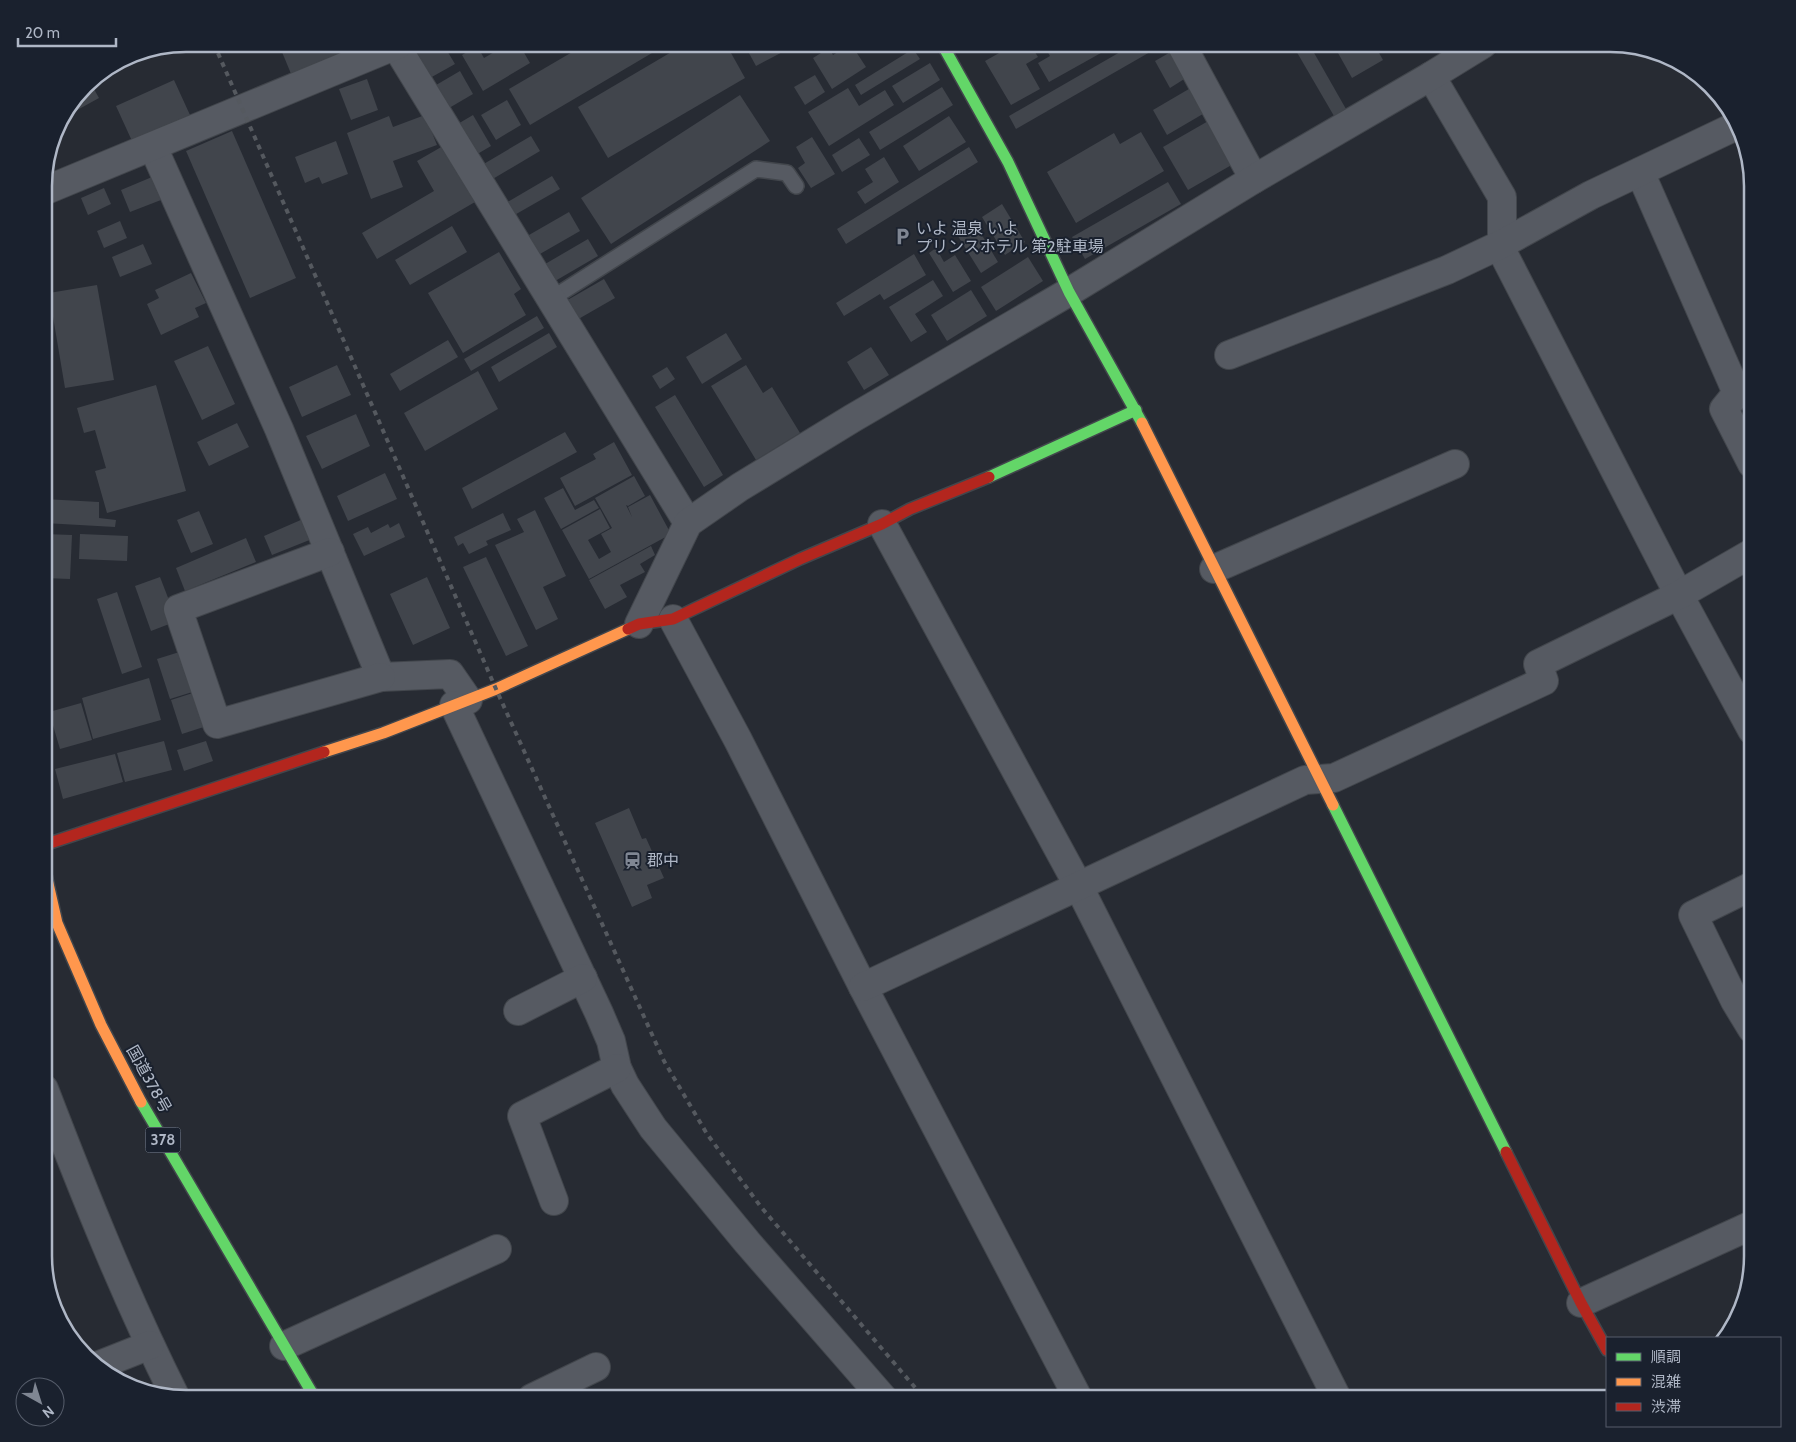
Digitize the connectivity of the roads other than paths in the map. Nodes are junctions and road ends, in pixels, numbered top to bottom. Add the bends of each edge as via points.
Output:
1 (947, 52) edge
2 (1185, 52) edge
3 (1470, 52) edge
4 (379, 53) edge
5 (403, 53) edge
6 (1431, 76) junction
7 (1731, 129) edge
8 (153, 146) junction
9 (1640, 172) junction
10 (1254, 180) junction
11 (796, 186) dead end
12 (53, 187) edge
13 (1502, 244) junction
14 (1068, 292) junction
15 (551, 299) junction
16 (1229, 355) dead end
17 (1744, 386) edge
18 (1744, 389) edge
19 (1136, 410) junction
20 (1744, 448) edge
21 (1455, 464) dead end
22 (688, 523) junction
23 (882, 524) junction
24 (330, 552) junction
25 (1744, 562) edge
26 (1214, 569) junction
27 (1679, 595) junction
28 (673, 620) junction
29 (639, 624) junction
30 (382, 677) junction
31 (461, 703) junction
32 (1744, 715) edge
33 (1320, 779) junction
34 (53, 842) edge
35 (1078, 885) junction
36 (1744, 890) edge
37 (53, 905) edge
38 (583, 978) junction
39 (863, 987) junction
40 (518, 1011) dead end
41 (1744, 1017) edge
42 (617, 1068) junction
43 (53, 1113) edge
44 (554, 1201) dead end
45 (1744, 1229) edge
46 (497, 1249) dead end
47 (1581, 1303) junction
48 (150, 1345) junction
49 (284, 1346) junction
50 (1606, 1348) edge
51 (106, 1363) edge
52 (596, 1367) dead end
53 (171, 1388) edge
54 (310, 1390) edge
55 (549, 1390) edge
56 (876, 1390) edge
57 (1074, 1390) edge
58 (1333, 1390) edge

1 - 14 main road via 1008,162
2 - 10 street
3 - 6 street
4 - 8 street
5 - 15 street
6 - 10 street
6 - 13 street via 1502,197
7 - 9 street
8 - 12 street
8 - 24 street
9 - 13 street
9 - 17 street
10 - 14 street
11 - 15 lane via 788,173 756,169
13 - 16 street via 1447,270
13 - 27 street via 1502,251
14 - 19 main road
14 - 22 street via 853,418
15 - 22 street
18 - 20 street via 1724,409
19 - 23 main road
19 - 26 main road
21 - 26 street
22 - 29 street
23 - 28 main road
23 - 35 street
24 - 30 street
24 - 30 street via 178,609 217,724
25 - 27 street
26 - 33 main road
27 - 32 street
27 - 33 street via 1538,664 1544,681 1334,778
28 - 29 main road
28 - 39 street via 738,740
29 - 31 main road
30 - 31 street via 450,674
31 - 34 main road via 383,733
31 - 38 street
33 - 35 street via 1305,780
33 - 47 main road
35 - 39 street
35 - 58 street
36 - 41 street via 1693,915
37 - 49 main road, 国道378号 / 378 via 57,923 101,1025 138,1097
38 - 40 street
38 - 42 street via 612,1041
39 - 57 street
42 - 44 street via 522,1116
42 - 56 street via 653,1128 746,1242
43 - 48 street via 88,1204
45 - 47 street
46 - 49 street
47 - 50 main road
48 - 51 street
48 - 53 street
49 - 54 main road, 国道378号 / 378
52 - 55 street

